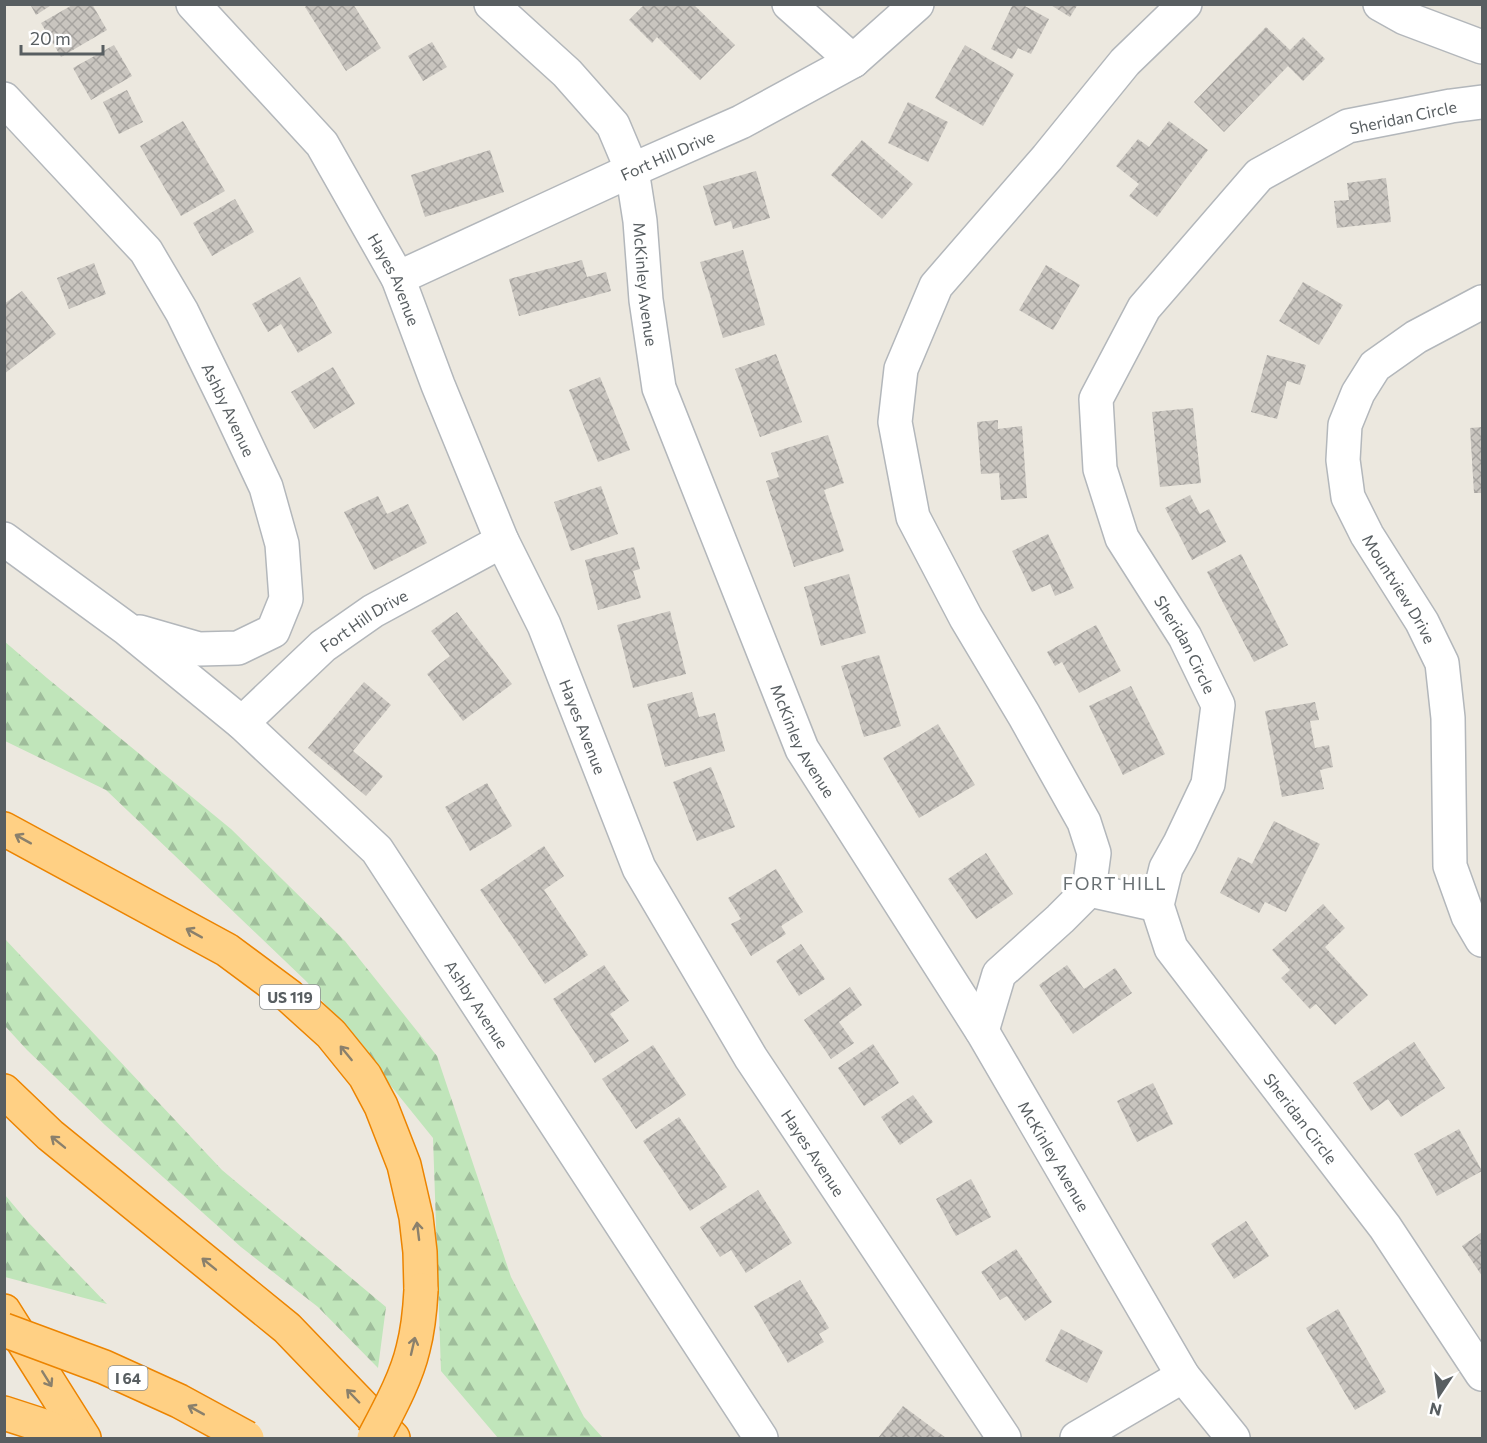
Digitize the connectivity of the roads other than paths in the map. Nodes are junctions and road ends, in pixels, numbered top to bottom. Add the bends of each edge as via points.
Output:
1 (193, 4) edge
2 (491, 4) edge
3 (789, 4) edge
4 (917, 4) edge
5 (1185, 4) edge
6 (1380, 4) edge
7 (1482, 47) edge
8 (853, 61) junction
9 (4, 99) edge
10 (1482, 102) edge
11 (632, 170) junction
12 (399, 278) junction
13 (1482, 302) edge
14 (4, 538) edge
15 (502, 541) junction
16 (127, 629) junction
17 (273, 631) junction
18 (323, 646) junction
19 (242, 723) junction
20 (4, 829) edge
21 (1089, 890) junction
22 (1157, 905) junction
23 (1482, 940) edge
24 (982, 1031) junction
25 (4, 1091) edge
26 (4, 1311) edge
27 (4, 1330) edge
28 (1482, 1374) edge
29 (1183, 1376) junction
30 (4, 1413) edge
31 (75, 1438) edge
32 (84, 1438) edge
33 (247, 1438) edge
34 (374, 1438) edge
35 (393, 1438) edge
36 (761, 1438) edge
37 (1004, 1438) edge
38 (1077, 1438) edge
39 (1233, 1438) edge

1 - 12 street, Hayes Avenue via 322,144
2 - 11 street, McKinley Avenue via 567,73 613,125
3 - 8 street
4 - 8 street, Fort Hill Drive
5 - 21 street via 1125,62 936,286 901,369 895,422 913,517 966,618 1084,822 1094,853
6 - 7 street via 1405,18
8 - 11 street, Fort Hill Drive via 741,122
9 - 17 street, Ashby Avenue via 146,251 182,312 266,487 282,544 286,599
10 - 22 street, Sheridan Circle via 1348,126 1259,175 1144,308 1096,399 1100,469 1122,538 1185,638 1218,705 1208,784 1166,868
11 - 12 street, Fort Hill Drive
11 - 24 street, McKinley Avenue via 659,388 802,749
12 - 15 street, Hayes Avenue
13 - 23 street, Mountview Drive via 1375,366 1345,425 1343,460 1348,497 1442,663 1448,718 1450,866 1468,916
14 - 16 street, Ashby Avenue
15 - 18 street, Fort Hill Drive via 373,611
15 - 37 street, Hayes Avenue via 544,625 639,868 751,1058
16 - 17 street, Ashby Avenue via 199,649 238,648
16 - 19 street, Ashby Avenue
17 - 18 street
18 - 19 street, Fort Hill Drive
19 - 36 street, Ashby Avenue via 377,850
34 -> 20 highway, US 119, bridge via 413,1351 420,1312 420,1252 404,1165 381,1106 364,1076 331,1034 289,996 226,950
21 - 22 street
21 - 24 street via 999,974
22 - 28 street, Sheridan Circle via 1171,948 1385,1227
24 - 29 street, McKinley Avenue
35 -> 25 highway via 287,1328 50,1135
26 -> 32 highway
33 -> 27 highway, I 64, bridge via 104,1367
29 - 38 street
29 - 39 street, McKinley Avenue
30 - 31 highway

